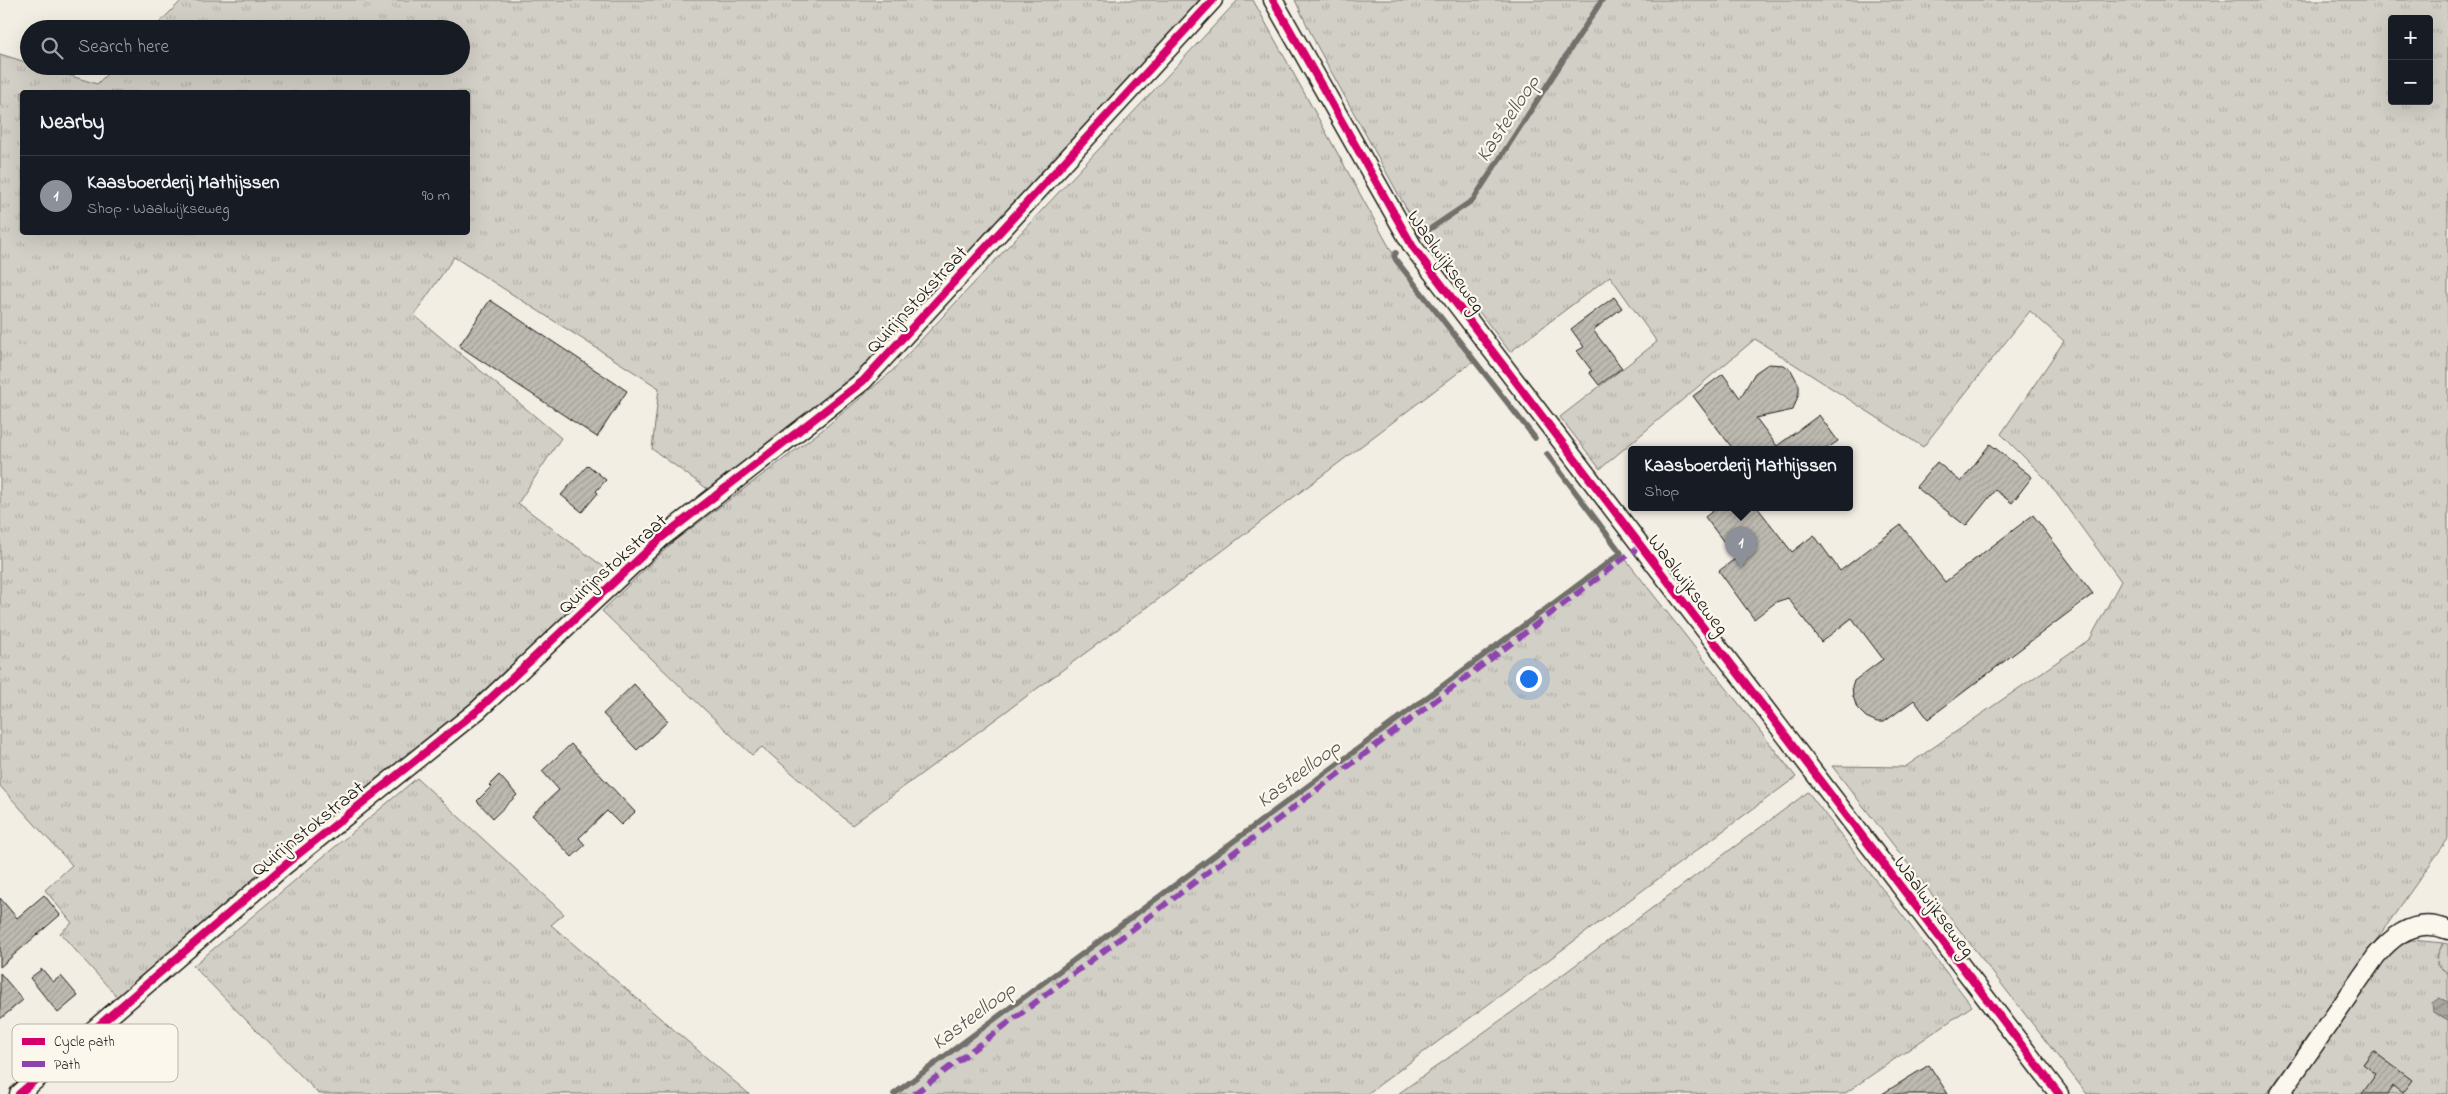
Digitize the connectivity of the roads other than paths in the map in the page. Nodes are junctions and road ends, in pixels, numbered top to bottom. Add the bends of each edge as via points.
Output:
1 (1213, 0) edge
2 (1273, 0) edge
3 (2448, 930) edge
4 (101, 1024) edge
5 (34, 1082) edge
6 (20, 1094) edge
7 (2059, 1094) edge
8 (2280, 1094) edge

1 - 4 street, Quirijnstokstraat via 863,381 661,538 478,710 285,865
2 - 7 street, Waalwijkseweg via 1413,247
3 - 8 street via 2427,925 2414,927 2388,941
5 - 6 street, Quirijnstokstraat

